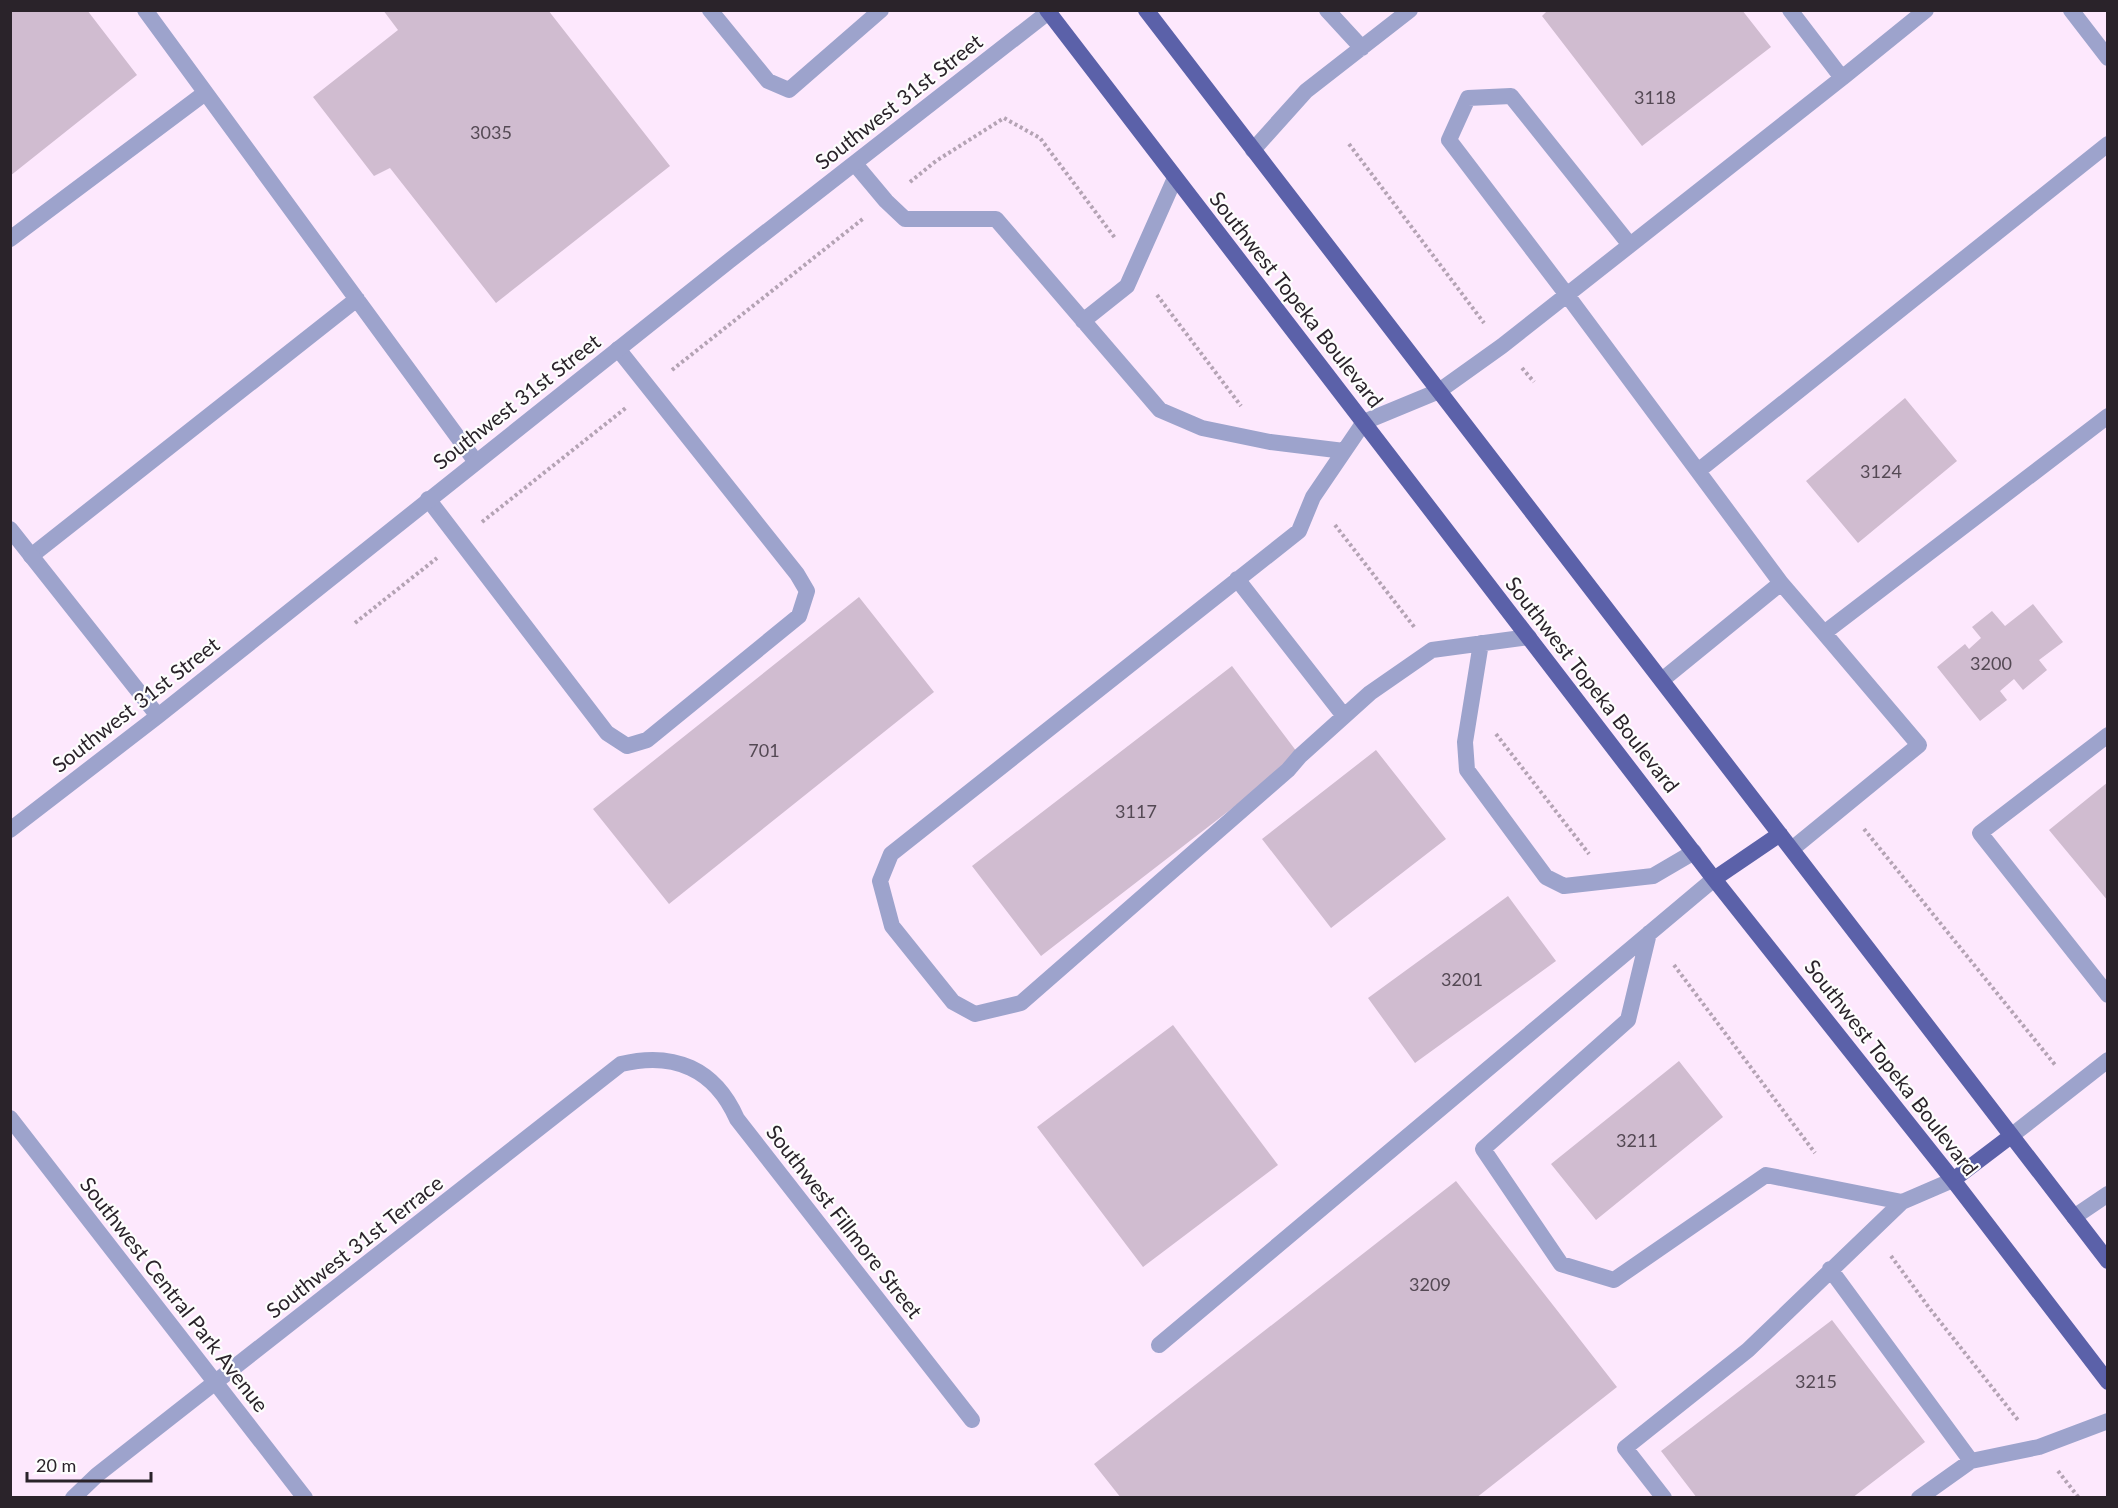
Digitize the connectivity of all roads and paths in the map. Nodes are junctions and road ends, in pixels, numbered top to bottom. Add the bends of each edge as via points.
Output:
1 (145, 10) edge
2 (710, 10) edge
3 (881, 10) edge
4 (1146, 10) edge
5 (1327, 10) edge
6 (1410, 10) edge
7 (1790, 10) edge
8 (1926, 10) edge
9 (2071, 10) edge
10 (1049, 11) edge
11 (1362, 48) junction
12 (2108, 58) edge
13 (1842, 78) junction
14 (206, 93) junction
15 (1348, 144) dead end
16 (2108, 144) edge
17 (1253, 150) junction
18 (855, 164) junction
19 (1175, 177) junction
20 (10, 239) edge
21 (1630, 245) junction
22 (1567, 295) junction
23 (357, 299) junction
24 (1083, 321) junction
25 (1502, 346) junction
26 (618, 349) junction
27 (1534, 382) dead end
28 (1439, 391) junction
29 (2108, 416) edge
30 (1364, 422) junction
31 (1344, 451) junction
32 (476, 462) junction
33 (1698, 471) junction
34 (428, 499) junction
35 (13, 538) edge
36 (31, 556) junction
37 (1237, 579) junction
38 (1781, 583) junction
39 (1824, 633) junction
40 (1529, 637) junction
41 (1481, 643) junction
42 (1662, 680) junction
43 (158, 716) junction
44 (1344, 716) junction
45 (2108, 735) edge
46 (1862, 826) dead end
47 (10, 830) edge
48 (1780, 834) junction
49 (1792, 849) junction
50 (1694, 852) junction
51 (1714, 879) junction
52 (1649, 933) junction
53 (2108, 995) edge
54 (2108, 1060) edge
55 (675, 1062) joint
56 (2060, 1071) dead end
57 (10, 1118) edge
58 (2010, 1136) junction
59 (1953, 1180) junction
60 (2108, 1194) edge
61 (1902, 1202) junction
62 (2074, 1217) junction
63 (2108, 1261) edge
64 (1830, 1269) junction
65 (1159, 1345) dead end
66 (216, 1382) junction
67 (2108, 1382) edge
68 (972, 1420) dead end
69 (2108, 1421) edge
70 (1971, 1461) junction
71 (73, 1497) edge
72 (305, 1497) edge
73 (1664, 1497) edge
74 (1919, 1497) edge

1 - 14 street
2 - 3 street via 768,81 789,90
4 - 17 main road
5 - 11 street
6 - 11 street
7 - 13 street
8 - 13 street
9 - 12 street
10 - 18 street, Southwest 31st Street
10 - 19 main road, Southwest Topeka Boulevard
11 - 17 street via 1306,91
13 - 21 street
14 - 20 street
14 - 23 street
15 - 25 path
16 - 33 street
17 - 28 main road
18 - 24 street via 905,219 996,219
18 - 26 street, Southwest 31st Street
19 - 24 street via 1127,286
19 - 30 main road, Southwest Topeka Boulevard
21 - 22 street
21 - 22 street via 1511,96 1468,98 1449,140
22 - 25 street
22 - 33 street
23 - 32 street
23 - 36 street
24 - 31 street via 1160,410 1202,428
25 - 27 path
25 - 28 street
26 - 32 street, Southwest 31st Street
26 - 34 street via 807,591 799,616 648,740 627,747 607,733
28 - 30 street
28 - 42 main road
29 - 39 street
30 - 31 street
30 - 40 main road, Southwest Topeka Boulevard
31 - 37 street via 1313,497 1299,531
32 - 34 street, Southwest 31st Street
33 - 38 street
34 - 43 street, Southwest 31st Street
35 - 36 street
36 - 43 street
37 - 44 street
37 - 44 street via 891,854 880,881 892,926 953,1002 975,1014 1021,1003 1288,770
38 - 39 street
38 - 42 street
39 - 49 street via 1919,745
40 - 41 street
40 - 50 main road, Southwest Topeka Boulevard
41 - 44 street via 1432,650
41 - 50 street via 1465,742 1467,770 1546,877 1564,886 1653,876
42 - 48 main road
43 - 47 street, Southwest 31st Street
45 - 53 street via 1980,833
46 - 56 path
48 - 49 main road
48 - 51 main road
49 - 58 main road
50 - 51 main road, Southwest Topeka Boulevard
51 - 52 street
51 - 59 main road, Southwest Topeka Boulevard
52 - 61 street via 1628,1020 1483,1149 1561,1264 1614,1280 1766,1175
52 - 65 street
54 - 58 street
55 - 66 street, Southwest 31st Terrace via 657,1059 621,1065
55 - 68 street, Southwest Fillmore Street via 706,1077 720,1090 737,1119
57 - 66 street, Southwest Central Park Avenue
58 - 59 main road
58 - 62 main road
59 - 61 street
59 - 67 main road, Southwest Topeka Boulevard
60 - 62 street
61 - 64 street
62 - 63 main road
64 - 70 street
64 - 73 street via 1748,1350 1625,1448
66 - 71 street, Southwest 31st Terrace
66 - 72 street, Southwest Central Park Avenue
69 - 70 street via 2039,1447
70 - 74 street

